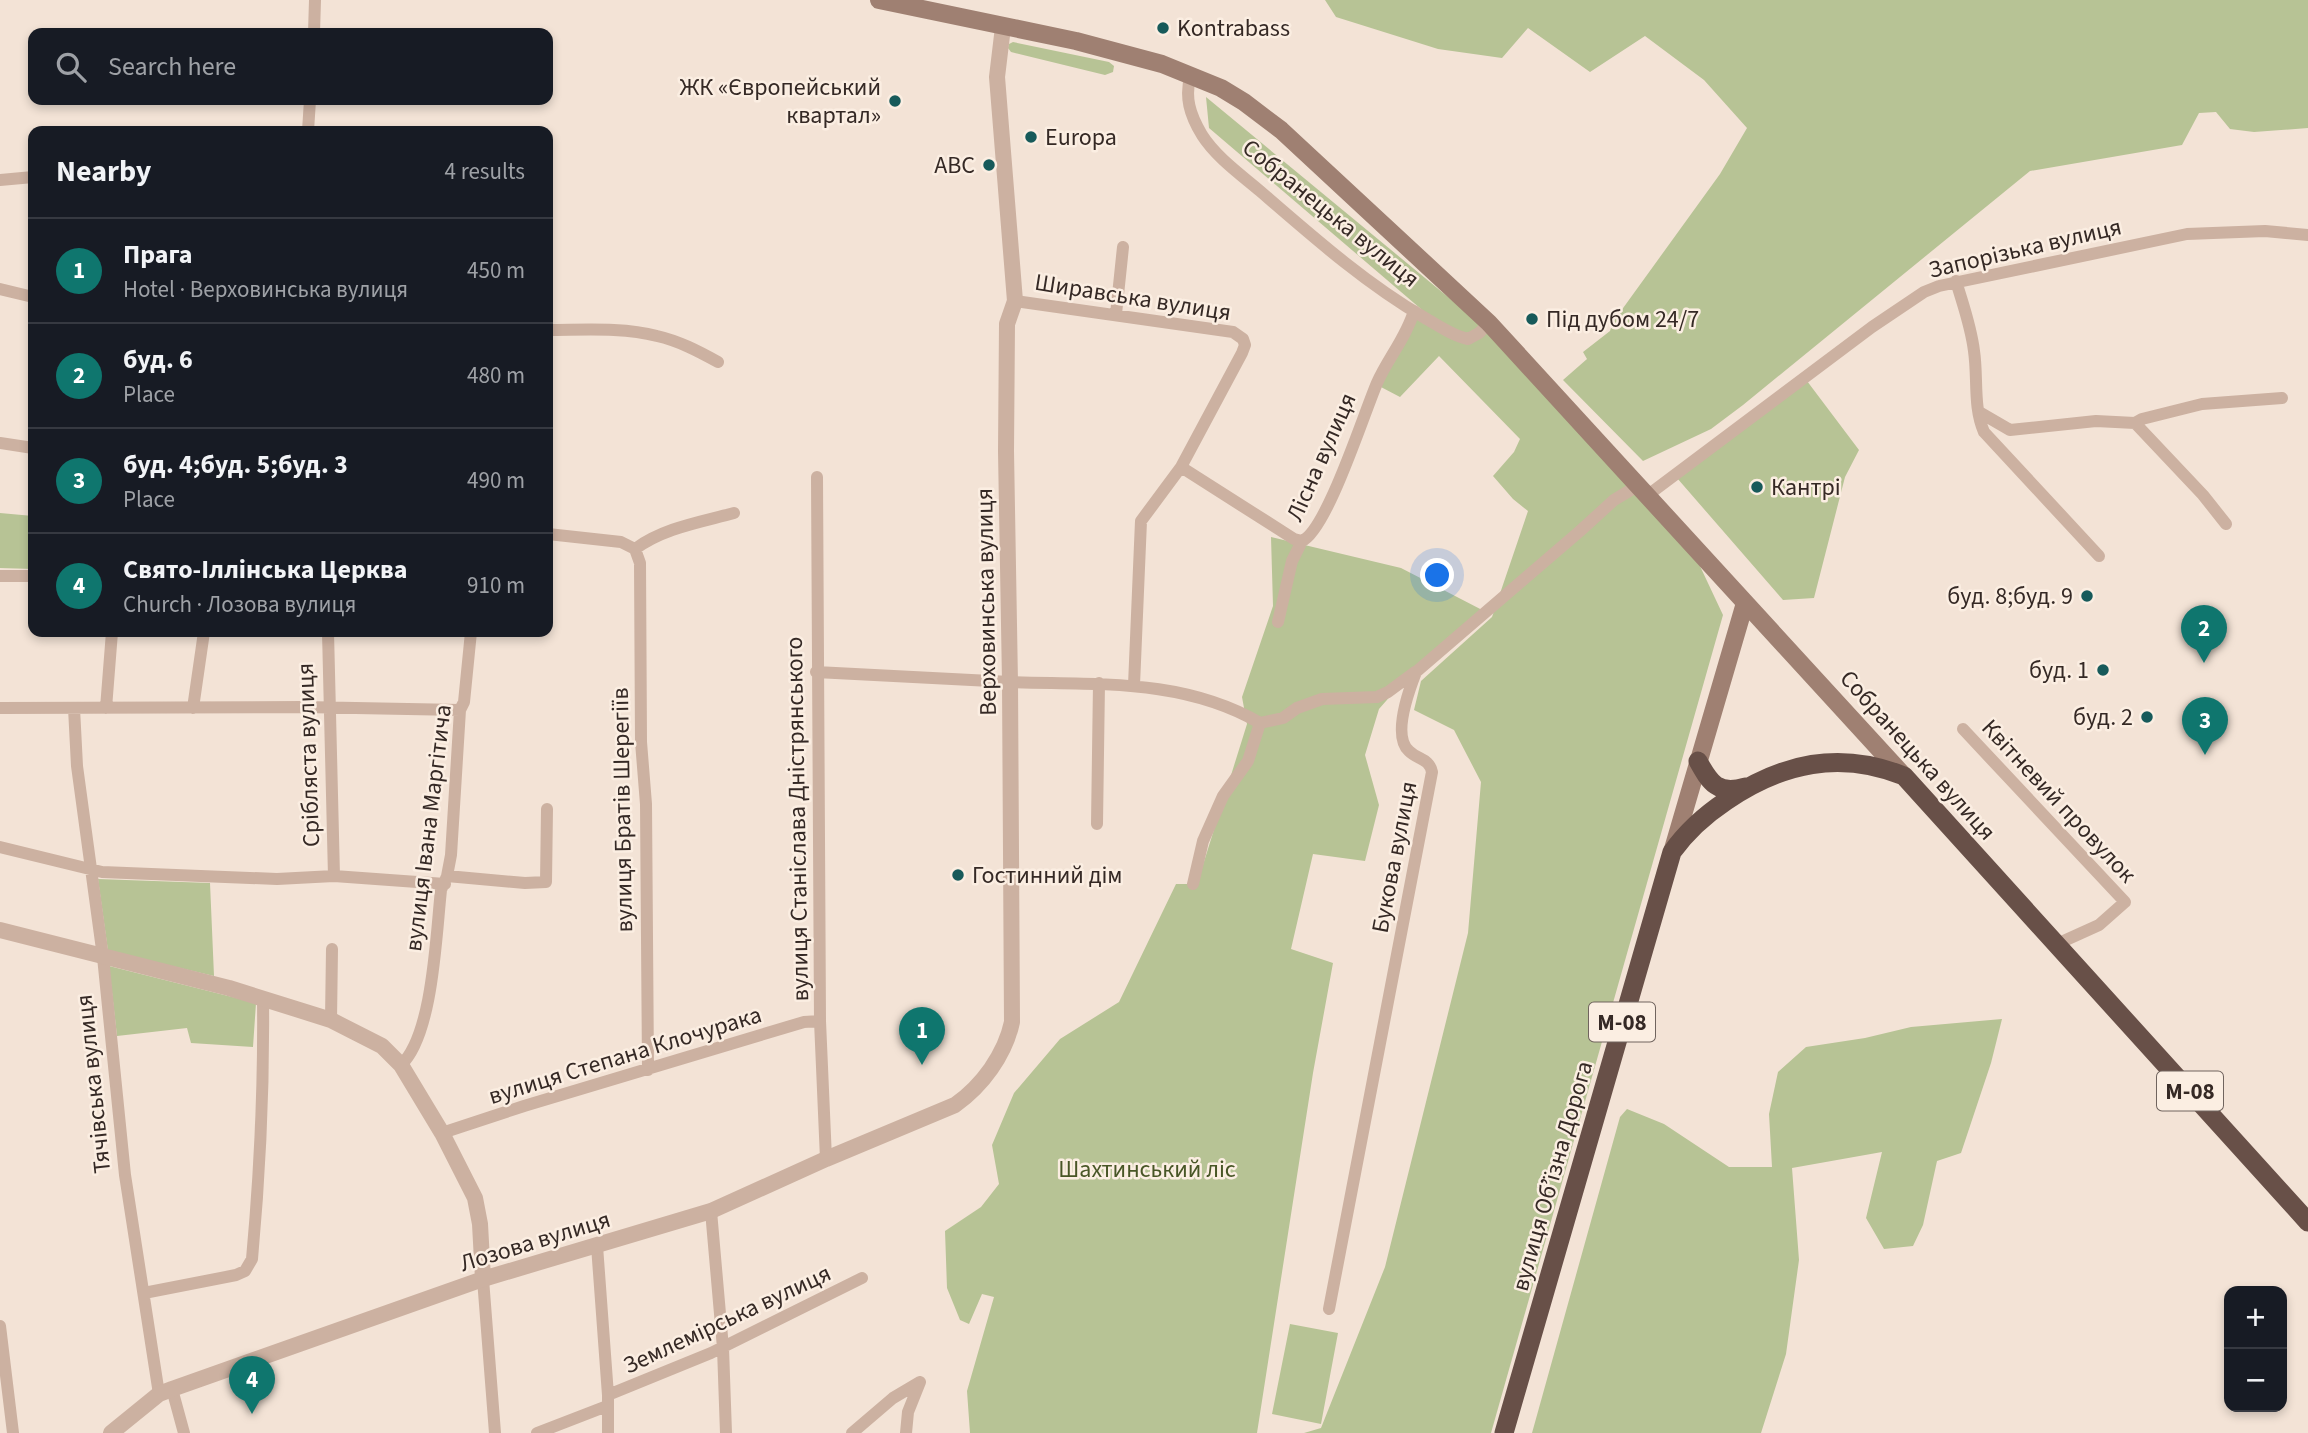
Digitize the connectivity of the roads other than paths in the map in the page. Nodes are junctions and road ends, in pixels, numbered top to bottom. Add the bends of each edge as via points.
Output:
1 (316, 0) edge
2 (879, 0) edge
3 (1003, 27) junction
4 (314, 28) edge
5 (1191, 74) junction
6 (310, 105) edge
7 (308, 126) edge
8 (28, 177) edge
9 (0, 180) edge
10 (2308, 235) edge
11 (1123, 247) dead end
12 (1956, 281) junction
13 (0, 289) edge
14 (28, 296) edge
15 (1014, 301) junction
16 (1414, 311) junction
17 (1116, 314) junction
18 (1489, 323) junction
19 (553, 330) edge
20 (718, 362) dead end
21 (2282, 398) dead end
22 (1979, 412) junction
23 (2135, 423) junction
24 (0, 443) edge
25 (28, 447) edge
26 (1181, 467) junction
27 (817, 477) dead end
28 (1643, 490) junction
29 (734, 513) dead end
30 (2226, 524) dead end
31 (553, 535) edge
32 (1302, 541) junction
33 (635, 550) junction
34 (2099, 556) dead end
35 (0, 576) edge
36 (28, 576) edge
37 (1745, 603) junction
38 (1278, 622) dead end
39 (112, 637) edge
40 (203, 637) edge
41 (328, 637) edge
42 (470, 637) edge
43 (817, 672) junction
44 (1416, 672) junction
45 (1010, 682) junction
46 (1099, 683) junction
47 (1134, 685) junction
48 (1388, 692) junction
49 (1405, 702) junction
50 (0, 708) edge
51 (74, 708) junction
52 (106, 708) junction
53 (193, 708) junction
54 (329, 709) junction
55 (460, 710) junction
56 (1260, 723) junction
57 (1963, 729) dead end
58 (1698, 761) junction
59 (1904, 776) junction
60 (1755, 783) junction
61 (547, 809) dead end
62 (1097, 824) dead end
63 (0, 847) edge
64 (1672, 852) junction
65 (91, 870) junction
66 (334, 876) junction
67 (446, 880) junction
68 (1192, 884) dead end
69 (0, 930) edge
70 (2057, 944) junction
71 (332, 948) dead end
72 (103, 957) junction
73 (263, 998) junction
74 (331, 1020) junction
75 (820, 1021) junction
76 (401, 1065) junction
77 (648, 1070) junction
78 (906, 1126) joint
79 (442, 1133) junction
80 (826, 1159) junction
81 (711, 1211) junction
82 (2308, 1222) edge
83 (597, 1246) junction
84 (862, 1278) dead end
85 (484, 1279) junction
86 (144, 1293) junction
87 (1329, 1309) dead end
88 (0, 1326) edge
89 (723, 1348) junction
90 (165, 1392) junction
91 (608, 1401) junction
92 (13, 1433) edge
93 (111, 1433) edge
94 (184, 1433) edge
95 (495, 1433) edge
96 (537, 1433) edge
97 (608, 1433) edge
98 (726, 1433) edge
99 (852, 1433) edge
100 (906, 1433) edge
101 (1504, 1433) edge

1 - 4 street
2 - 3 main road, Собранецька вулиця
3 - 5 main road, Собранецька вулиця via 1102,47
3 - 15 street, Верховинська вулиця via 997,78
5 - 16 street, Собранецька вулиця via 1186,97 1210,146 1337,256
5 - 18 main road, Собранецька вулиця via 1244,102 1281,130
6 - 7 street
8 - 9 street
10 - 12 street, Запорізька вулиця via 2265,231 2187,234
11 - 17 street
12 - 22 street via 1969,320
12 - 28 street, Запорізька вулиця via 1924,292 1894,312
13 - 14 street
15 - 17 street, Ширавська вулиця
15 - 45 street, Верховинська вулиця via 1007,324
16 - 18 street, Собранецька вулиця via 1468,339
16 - 32 street, Лісна вулиця via 1377,382 1319,522
17 - 26 street, Ширавська вулиця via 1233,332 1244,339 1242,353
18 - 28 main road, Собранецька вулиця
19 - 20 street via 658,336
21 - 23 street via 2202,404
22 - 23 street via 2010,430 2096,421
22 - 34 street via 1984,432
23 - 30 street
24 - 25 street
26 - 32 street
26 - 47 street via 1141,521
27 - 43 street, вулиця Станіслава Дністрянського
28 - 37 main road, Собранецька вулиця
28 - 44 street, Букова вулиця via 1614,499
29 - 33 street via 665,533
31 - 33 street via 621,542
32 - 38 street, Лісна вулиця via 1292,561
33 - 77 street, вулиця Братів Шерегіїв via 640,563
35 - 36 street
37 - 58 main road, вулиця Обʼїзна Дорога
37 - 59 main road, Собранецька вулиця
39 - 52 street
40 - 53 street
41 - 54 street, Срібляста вулиця
42 - 55 street, вулиця Івана Маргітича
43 - 45 street
43 - 75 street, вулиця Станіслава Дністрянського
44 - 48 street
44 - 49 street, Букова вулиця
45 - 46 street
45 - 78 street, Верховинська вулиця via 1010,1029 995,1062 969,1095
46 - 47 street
46 - 62 street
47 - 56 street via 1232,707
48 - 49 street
48 - 56 street via 1377,697 1322,699 1283,718
49 - 87 street, Букова вулиця via 1406,750 1426,761 1432,772
50 - 51 street
51 - 52 street
51 - 65 street, Тячівська вулиця
52 - 53 street
53 - 54 street
54 - 55 street
54 - 66 street, Срібляста вулиця
55 - 67 street, вулиця Івана Маргітича
56 - 68 street via 1248,761 1223,796 1203,841
57 - 70 street, Квітневий провулок via 2125,902 2099,925
58 - 60 highway via 1719,788 1732,790
58 - 64 main road, вулиця Обʼїзна Дорога
59 - 60 highway, вулиця Обʼїзна Дорога / М-08 via 1883,767 1835,762 1798,766
59 - 70 highway, Собранецька вулиця / М-08
60 - 64 highway, вулиця Обʼїзна Дорога / М-08 via 1695,825
61 - 67 street via 546,882
63 - 65 street
64 - 101 highway, вулиця Обʼїзна Дорога / М-08
65 - 66 street
65 - 72 street, Тячівська вулиця
66 - 67 street
67 - 76 street, вулиця Івана Маргітича via 424,1020 412,1052
69 - 72 street
70 - 82 highway, Собранецька вулиця / М-08
71 - 74 street
72 - 73 street
72 - 86 street, Тячівська вулиця via 125,1175
73 - 74 street
73 - 86 street via 263,1097 250,1266 236,1275
74 - 76 street via 382,1046
75 - 77 street, вулиця Степана Клочурака
75 - 80 street, вулиця Станіслава Дністрянського
76 - 79 street
77 - 79 street, вулиця Степана Клочурака
78 - 80 street, Лозова вулиця
79 - 85 street via 475,1198
80 - 81 street, Лозова вулиця
81 - 83 street, Лозова вулиця
81 - 89 street
83 - 85 street, Лозова вулиця
83 - 91 street
84 - 89 street, Землемірська вулиця
85 - 90 street, Лозова вулиця
85 - 95 street
86 - 90 street, Тячівська вулиця
88 - 92 street
89 - 91 street, Землемірська вулиця
89 - 98 street
90 - 93 street, Лозова вулиця
90 - 94 street, Тячівська вулиця
91 - 96 street, Землемірська вулиця
91 - 97 street
99 - 100 street via 920,1382 908,1412

